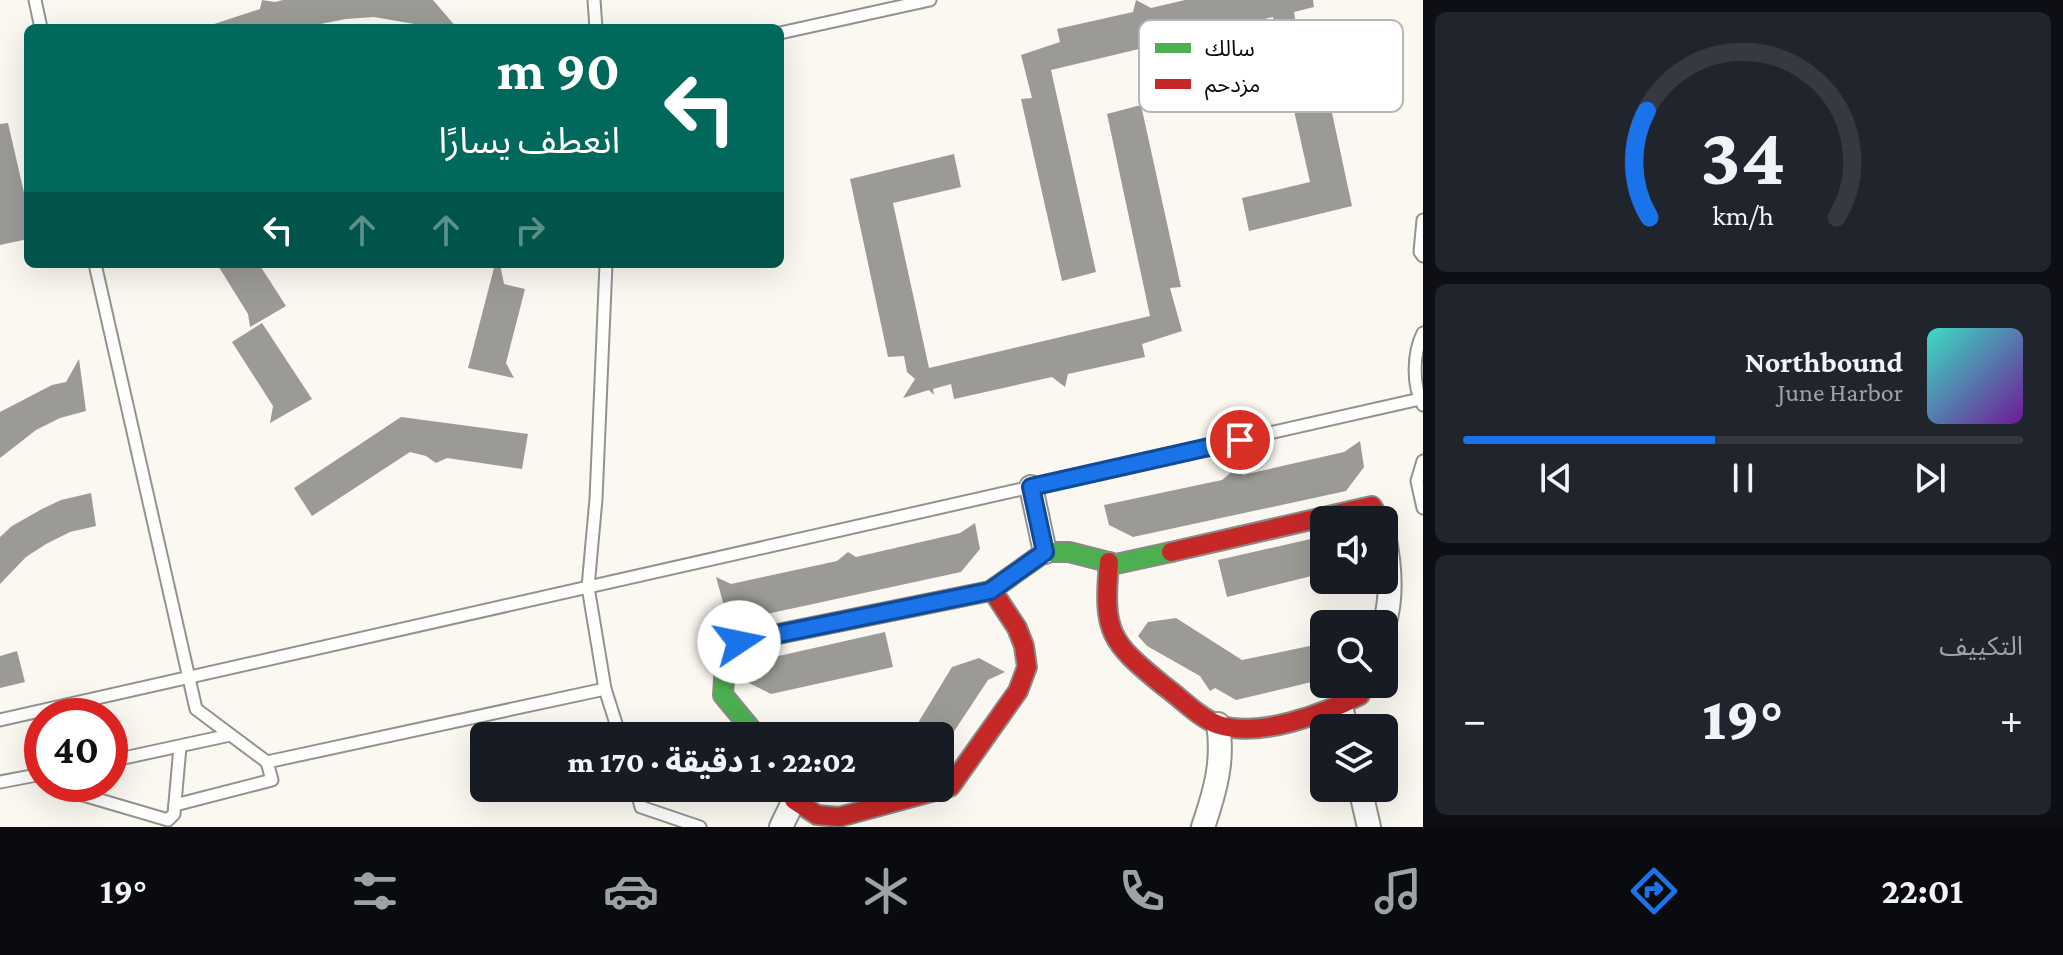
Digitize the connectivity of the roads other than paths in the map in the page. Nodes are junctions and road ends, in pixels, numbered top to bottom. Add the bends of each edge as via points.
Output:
1 (35, 0) edge
2 (594, 0) edge
3 (930, 0) edge
4 (40, 24) edge
5 (596, 24) edge
6 (784, 32) edge
7 (1423, 220) edge
8 (1423, 256) edge
9 (96, 268) edge
10 (606, 268) edge
11 (1423, 333) edge
12 (1421, 402) edge
13 (1423, 461) edge
14 (1031, 487) junction
15 (1423, 508) edge
16 (1310, 520) edge
17 (1045, 552) junction
18 (1109, 562) junction
19 (588, 587) junction
20 (990, 591) junction
21 (190, 677) junction
22 (605, 689) junction
23 (1310, 717) edge
24 (0, 720) edge
25 (616, 722) edge
26 (745, 722) edge
27 (1218, 724) junction
28 (230, 735) junction
29 (180, 747) junction
30 (128, 757) edge
31 (267, 762) junction
32 (24, 777) edge
33 (954, 781) edge
34 (0, 782) edge
35 (107, 802) edge
36 (640, 802) edge
37 (790, 802) edge
38 (802, 802) edge
39 (894, 802) edge
40 (1363, 802) edge
41 (175, 805) junction
42 (700, 827) edge
43 (781, 827) edge
44 (1203, 827) edge
45 (1369, 827) edge

1 - 4 lane
2 - 5 lane
3 - 6 lane
7 - 8 lane
9 - 21 lane
10 - 19 lane
11 - 12 lane via 1415,369
12 - 14 lane
13 - 15 lane via 1417,481
14 - 17 street
14 - 19 lane
16 - 18 street
17 - 18 street
17 - 20 street
18 - 27 street via 1107,618 1122,648 1138,666
19 - 21 lane
19 - 22 lane
20 - 26 street via 739,642 725,665 723,695
20 - 33 street via 1017,628 1027,667 1018,691
21 - 24 lane
21 - 28 lane via 196,709
22 - 25 lane
22 - 31 lane
23 - 27 street via 1260,727
27 - 44 street via 1221,761
28 - 29 lane
28 - 31 lane
29 - 30 lane
29 - 41 lane
31 - 41 lane via 272,780
32 - 34 lane
35 - 41 lane via 168,820
36 - 42 lane via 641,807
37 - 43 street
38 - 39 street via 817,815 839,817
40 - 45 street

